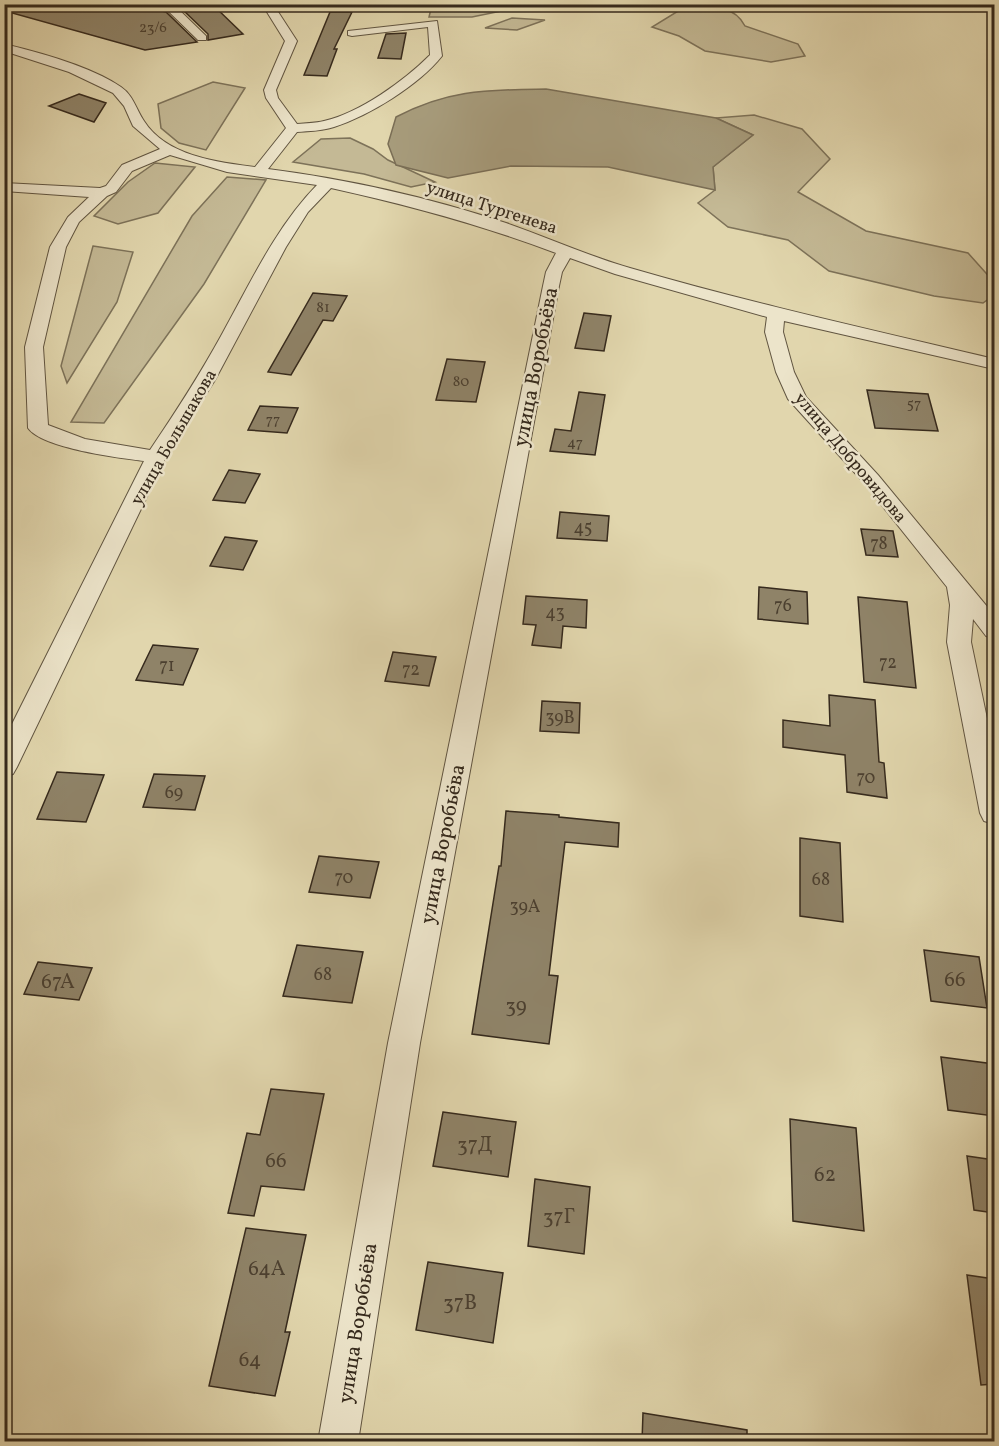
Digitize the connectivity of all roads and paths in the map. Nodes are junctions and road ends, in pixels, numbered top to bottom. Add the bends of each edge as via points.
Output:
1 (165, 4) edge
2 (267, 4) edge
3 (352, 33) dead end
4 (202, 38) dead end
5 (4, 47) edge
6 (293, 128) junction
7 (170, 150) junction
8 (258, 173) junction
9 (327, 182) junction
10 (4, 187) edge
11 (102, 193) junction
12 (565, 252) junction
13 (776, 314) junction
14 (994, 364) edge
15 (156, 457) junction
16 (958, 586) junction
17 (994, 630) edge
18 (12, 735) edge
19 (4, 767) edge
20 (994, 813) edge
21 (338, 1442) edge

1 - 4 street
2 - 6 street via 291,41 270,90
3 - 6 street via 433,23 436,56 406,81 344,119
5 - 7 street, улица Тургенева via 73,69 117,90 138,123
6 - 8 street
7 - 8 street, улица Тургенева
7 - 11 street via 127,168 111,189
8 - 9 street, улица Тургенева
9 - 12 street, улица Тургенева via 499,226
9 - 15 street, улица Большакова via 302,209 278,247 200,389
10 - 11 street
11 - 15 street via 73,220 58,247 34,347 38,428 78,445
12 - 13 street, улица Тургенева
12 - 21 street, улица Воробьёва via 554,272 548,298 404,1043
13 - 14 street, улица Тургенева
13 - 16 street, улица Добровидова via 774,332 797,399 871,479
15 - 18 street, улица Большакова
16 - 17 street, улица Добровидова
16 - 20 street via 962,605 959,642
18 - 19 street, улица Большакова

